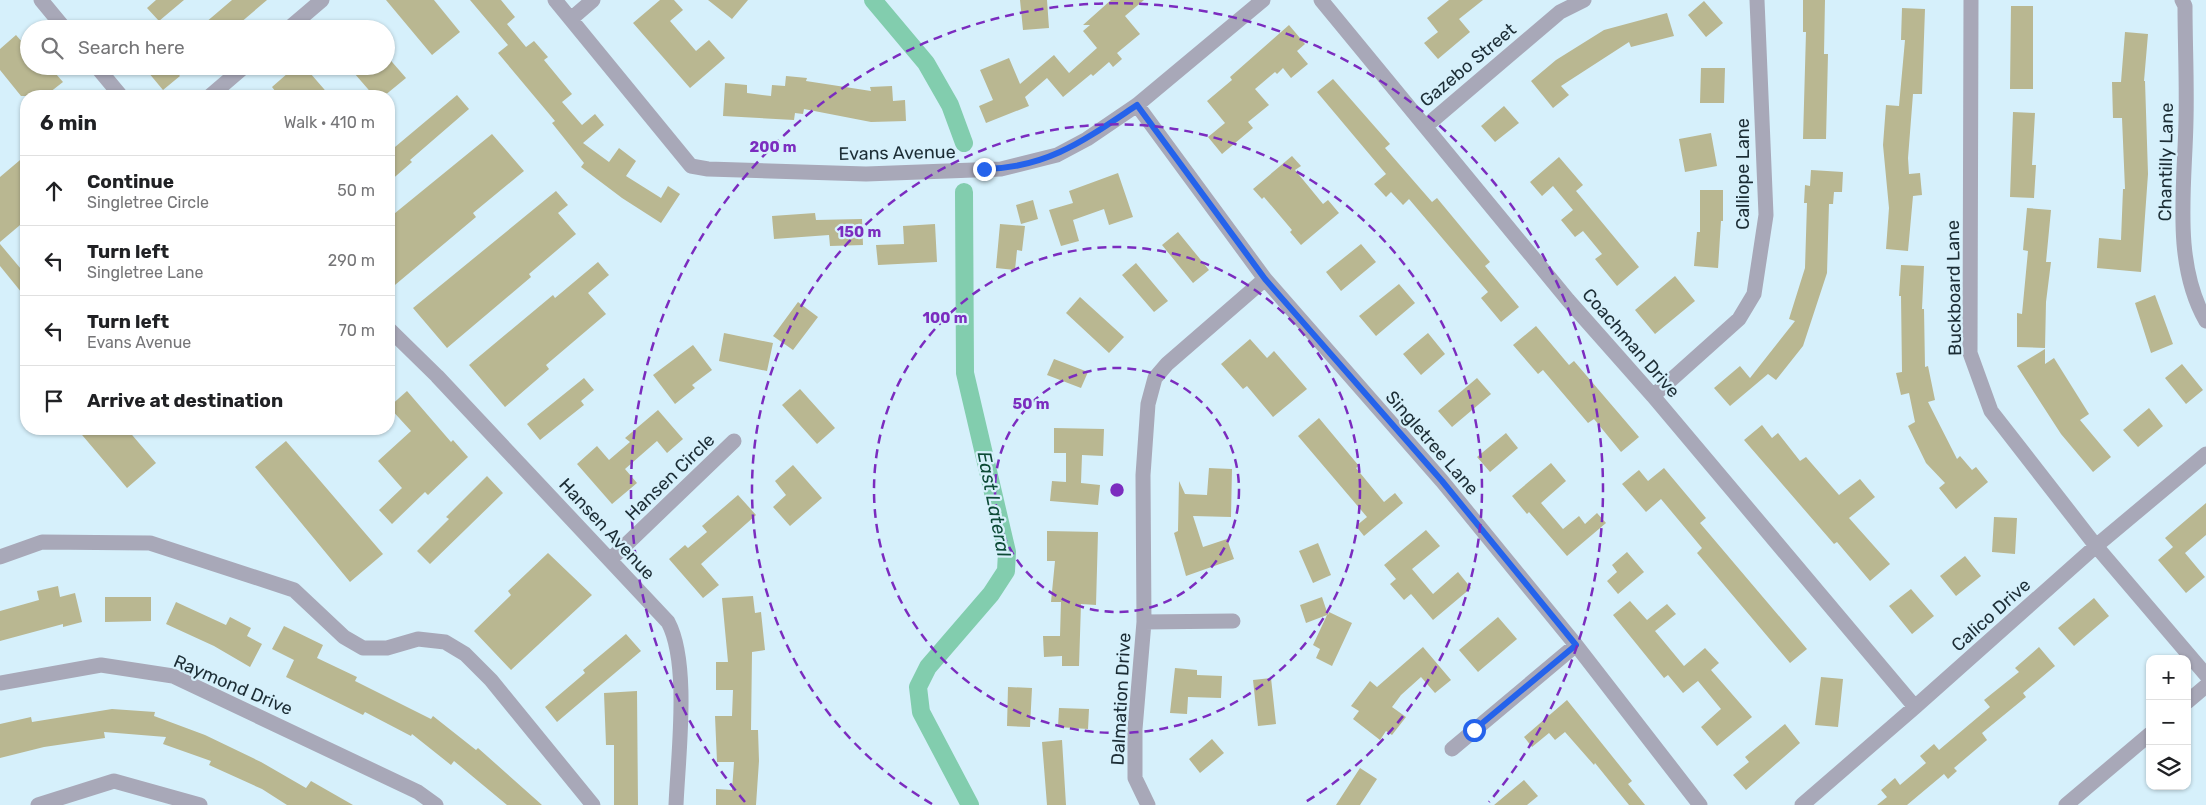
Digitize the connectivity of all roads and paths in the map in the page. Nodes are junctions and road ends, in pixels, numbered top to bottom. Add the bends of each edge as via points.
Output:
1 (41, 0) edge
2 (322, 0) edge
3 (555, 0) edge
4 (593, 0) edge
5 (1263, 0) edge
6 (1321, 0) edge
7 (1584, 0) edge
8 (1757, 0) edge
9 (1971, 0) edge
10 (2182, 0) edge
11 (570, 18) junction
12 (58, 20) edge
13 (299, 20) edge
14 (104, 75) edge
15 (234, 75) edge
16 (116, 90) edge
17 (217, 90) edge
18 (1137, 105) junction
19 (1426, 126) junction
20 (1265, 279) junction
21 (2206, 321) edge
22 (395, 335) edge
23 (1653, 396) junction
24 (734, 442) dead end
25 (2206, 454) edge
26 (2096, 546) junction
27 (0, 557) edge
28 (610, 560) junction
29 (1233, 621) dead end
30 (1144, 622) junction
31 (1576, 645) junction
32 (2206, 675) edge
33 (0, 683) edge
34 (2206, 686) edge
35 (2189, 700) edge
36 (1915, 708) junction
37 (2146, 737) edge
38 (1452, 749) dead end
39 (38, 805) edge
40 (200, 805) edge
41 (436, 805) edge
42 (593, 805) edge
43 (676, 805) edge
44 (1148, 805) edge
45 (1700, 805) edge
46 (1802, 805) edge
47 (2066, 805) edge

1 - 12 street
2 - 13 street
3 - 11 street, Evans Avenue
4 - 11 street
5 - 18 street, Evans Avenue
6 - 19 street, Coachman Drive
7 - 19 street, Gazebo Street via 1560,12
8 - 23 street, Calliope Lane via 1766,216 1754,294 1738,319
9 - 26 street, Buckboard Lane via 1970,353 1991,411
10 - 21 street, Chantilly Lane via 2185,6 2186,102 2184,228 2188,273
11 - 18 street, Evans Avenue via 691,166 708,169 866,174 1001,169 1057,155
14 - 16 street
15 - 17 street
18 - 20 street, Singletree Lane
19 - 23 street, Coachman Drive via 1568,300
20 - 30 street, Dalmation Drive via 1155,378 1148,404 1143,475
20 - 31 street, Singletree Lane via 1442,481
22 - 28 street, Hansen Avenue
23 - 36 street, Coachman Drive
24 - 28 street, Hansen Circle
25 - 26 street, Calico Drive
26 - 32 street, Buckboard Lane
26 - 36 street, Calico Drive
27 - 42 street via 42,542 150,543 294,590 344,637 362,648 387,648 418,639 444,642 464,654 491,680
28 - 43 street, Hansen Avenue via 668,622 676,635 681,673
29 - 30 street, Dalmation Drive
30 - 44 street, Dalmation Drive via 1135,729 1135,778
31 - 38 street
31 - 45 street, Singletree Lane
33 - 41 street, Raymond Drive via 101,665 173,676 418,792
34 - 35 street
36 - 46 street, Calico Drive
37 - 47 street
39 - 40 street via 114,781

